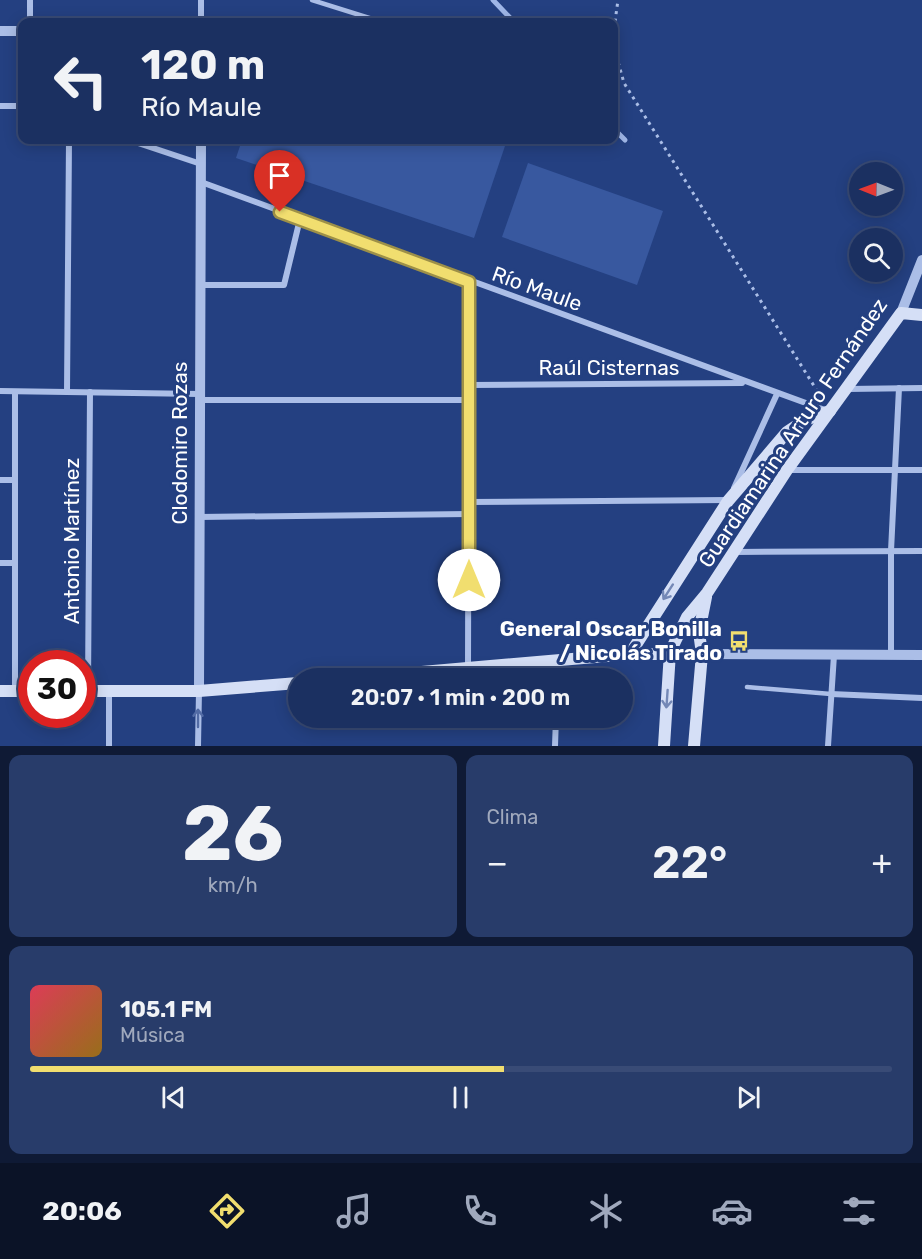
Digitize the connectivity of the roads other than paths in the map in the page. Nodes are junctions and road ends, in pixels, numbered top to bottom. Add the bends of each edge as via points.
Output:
1 (30, 0) edge
2 (201, 0) edge
3 (312, 0) edge
4 (30, 18) edge
5 (201, 18) edge
6 (369, 18) edge
7 (0, 31) edge
8 (18, 31) edge
9 (0, 106) edge
10 (18, 106) edge
11 (69, 144) edge
12 (141, 144) edge
13 (201, 144) edge
14 (201, 164) junction
15 (200, 182) junction
16 (300, 219) junction
17 (922, 260) edge
18 (469, 282) junction
19 (200, 285) junction
20 (901, 313) junction
21 (922, 315) edge
22 (749, 383) junction
23 (469, 385) junction
24 (900, 388) junction
25 (922, 388) edge
26 (846, 389) junction
27 (0, 392) edge
28 (15, 392) junction
29 (68, 392) junction
30 (90, 392) junction
31 (777, 394) junction
32 (200, 397) junction
33 (469, 400) junction
34 (830, 411) junction
35 (787, 470) junction
36 (894, 470) junction
37 (922, 470) edge
38 (0, 480) edge
39 (15, 480) junction
40 (728, 501) junction
41 (469, 502) junction
42 (469, 514) junction
43 (199, 517) junction
44 (891, 551) junction
45 (922, 551) edge
46 (735, 552) junction
47 (0, 563) edge
48 (15, 563) junction
49 (707, 593) junction
50 (86, 650) edge
51 (670, 652) junction
52 (630, 654) junction
53 (702, 654) junction
54 (834, 655) junction
55 (891, 655) junction
56 (922, 655) edge
57 (557, 662) junction
58 (468, 668) edge
59 (481, 668) edge
60 (557, 668) edge
61 (288, 683) edge
62 (747, 687) dead end
63 (0, 691) edge
64 (15, 691) joint
65 (96, 691) edge
66 (109, 691) junction
67 (199, 691) junction
68 (831, 694) junction
69 (922, 698) edge
70 (556, 728) edge
71 (109, 746) edge
72 (198, 746) edge
73 (555, 746) edge
74 (664, 746) edge
75 (694, 746) edge
76 (828, 746) edge

1 - 4 street
2 - 5 street
3 - 6 lane
7 - 8 street
9 - 10 street
11 - 29 street
12 - 14 street
13 - 14 street, Clodomiro Rozas
14 - 15 street, Clodomiro Rozas
15 - 16 street, Río Maule
15 - 19 street, Clodomiro Rozas
16 - 18 street, Río Maule
16 - 19 street via 284,285
17 - 20 street, Guardiamarina Arturo Fernández
18 - 22 street, Río Maule
18 - 23 street
19 - 32 street, Clodomiro Rozas
20 - 21 main road
20 - 26 main road, Guardiamarina Arturo Fernández
22 - 23 street, Raúl Cisternas
22 - 31 street, Río Maule
23 - 33 street
24 - 25 street
24 - 26 street
24 - 36 street
26 - 34 main road, Guardiamarina Arturo Fernández
27 - 28 street
28 - 29 street
28 - 39 street
29 - 30 street
30 - 32 street
30 - 50 street, Antonio Martínez
31 - 34 street, Río Maule
31 - 40 street, Guardiamarina Arturo Fernández
32 - 33 street
32 - 43 street, Clodomiro Rozas
33 - 41 street
34 - 35 main road, Guardiamarina Arturo Fernández
34 - 40 main road via 787,432
35 - 36 street
35 - 46 main road, Guardiamarina Arturo Fernández
36 - 37 street
36 - 44 street
38 - 39 street
39 - 48 street
40 - 41 street
40 -> 52 main road
41 - 42 street
42 - 43 street
42 - 58 street
43 - 67 street, Clodomiro Rozas
44 - 45 street
44 - 46 street
44 - 55 street
46 - 49 main road, Guardiamarina Arturo Fernández
47 - 48 street
48 - 64 street
49 - 51 main road, Guardiamarina Arturo Fernández via 687,617
49 - 53 main road via 699,632
51 - 52 main road
51 - 53 main road
51 -> 74 main road
52 - 57 main road
53 - 54 street
53 - 75 main road
54 - 55 street
54 - 68 street
55 - 56 street
57 - 59 main road
57 - 60 street
61 - 67 main road
62 - 68 lane
63 - 64 main road
65 - 66 main road
66 - 67 main road
66 - 71 street
72 -> 67 street, Clodomiro Rozas
68 - 69 street
68 - 76 street
70 - 73 street

